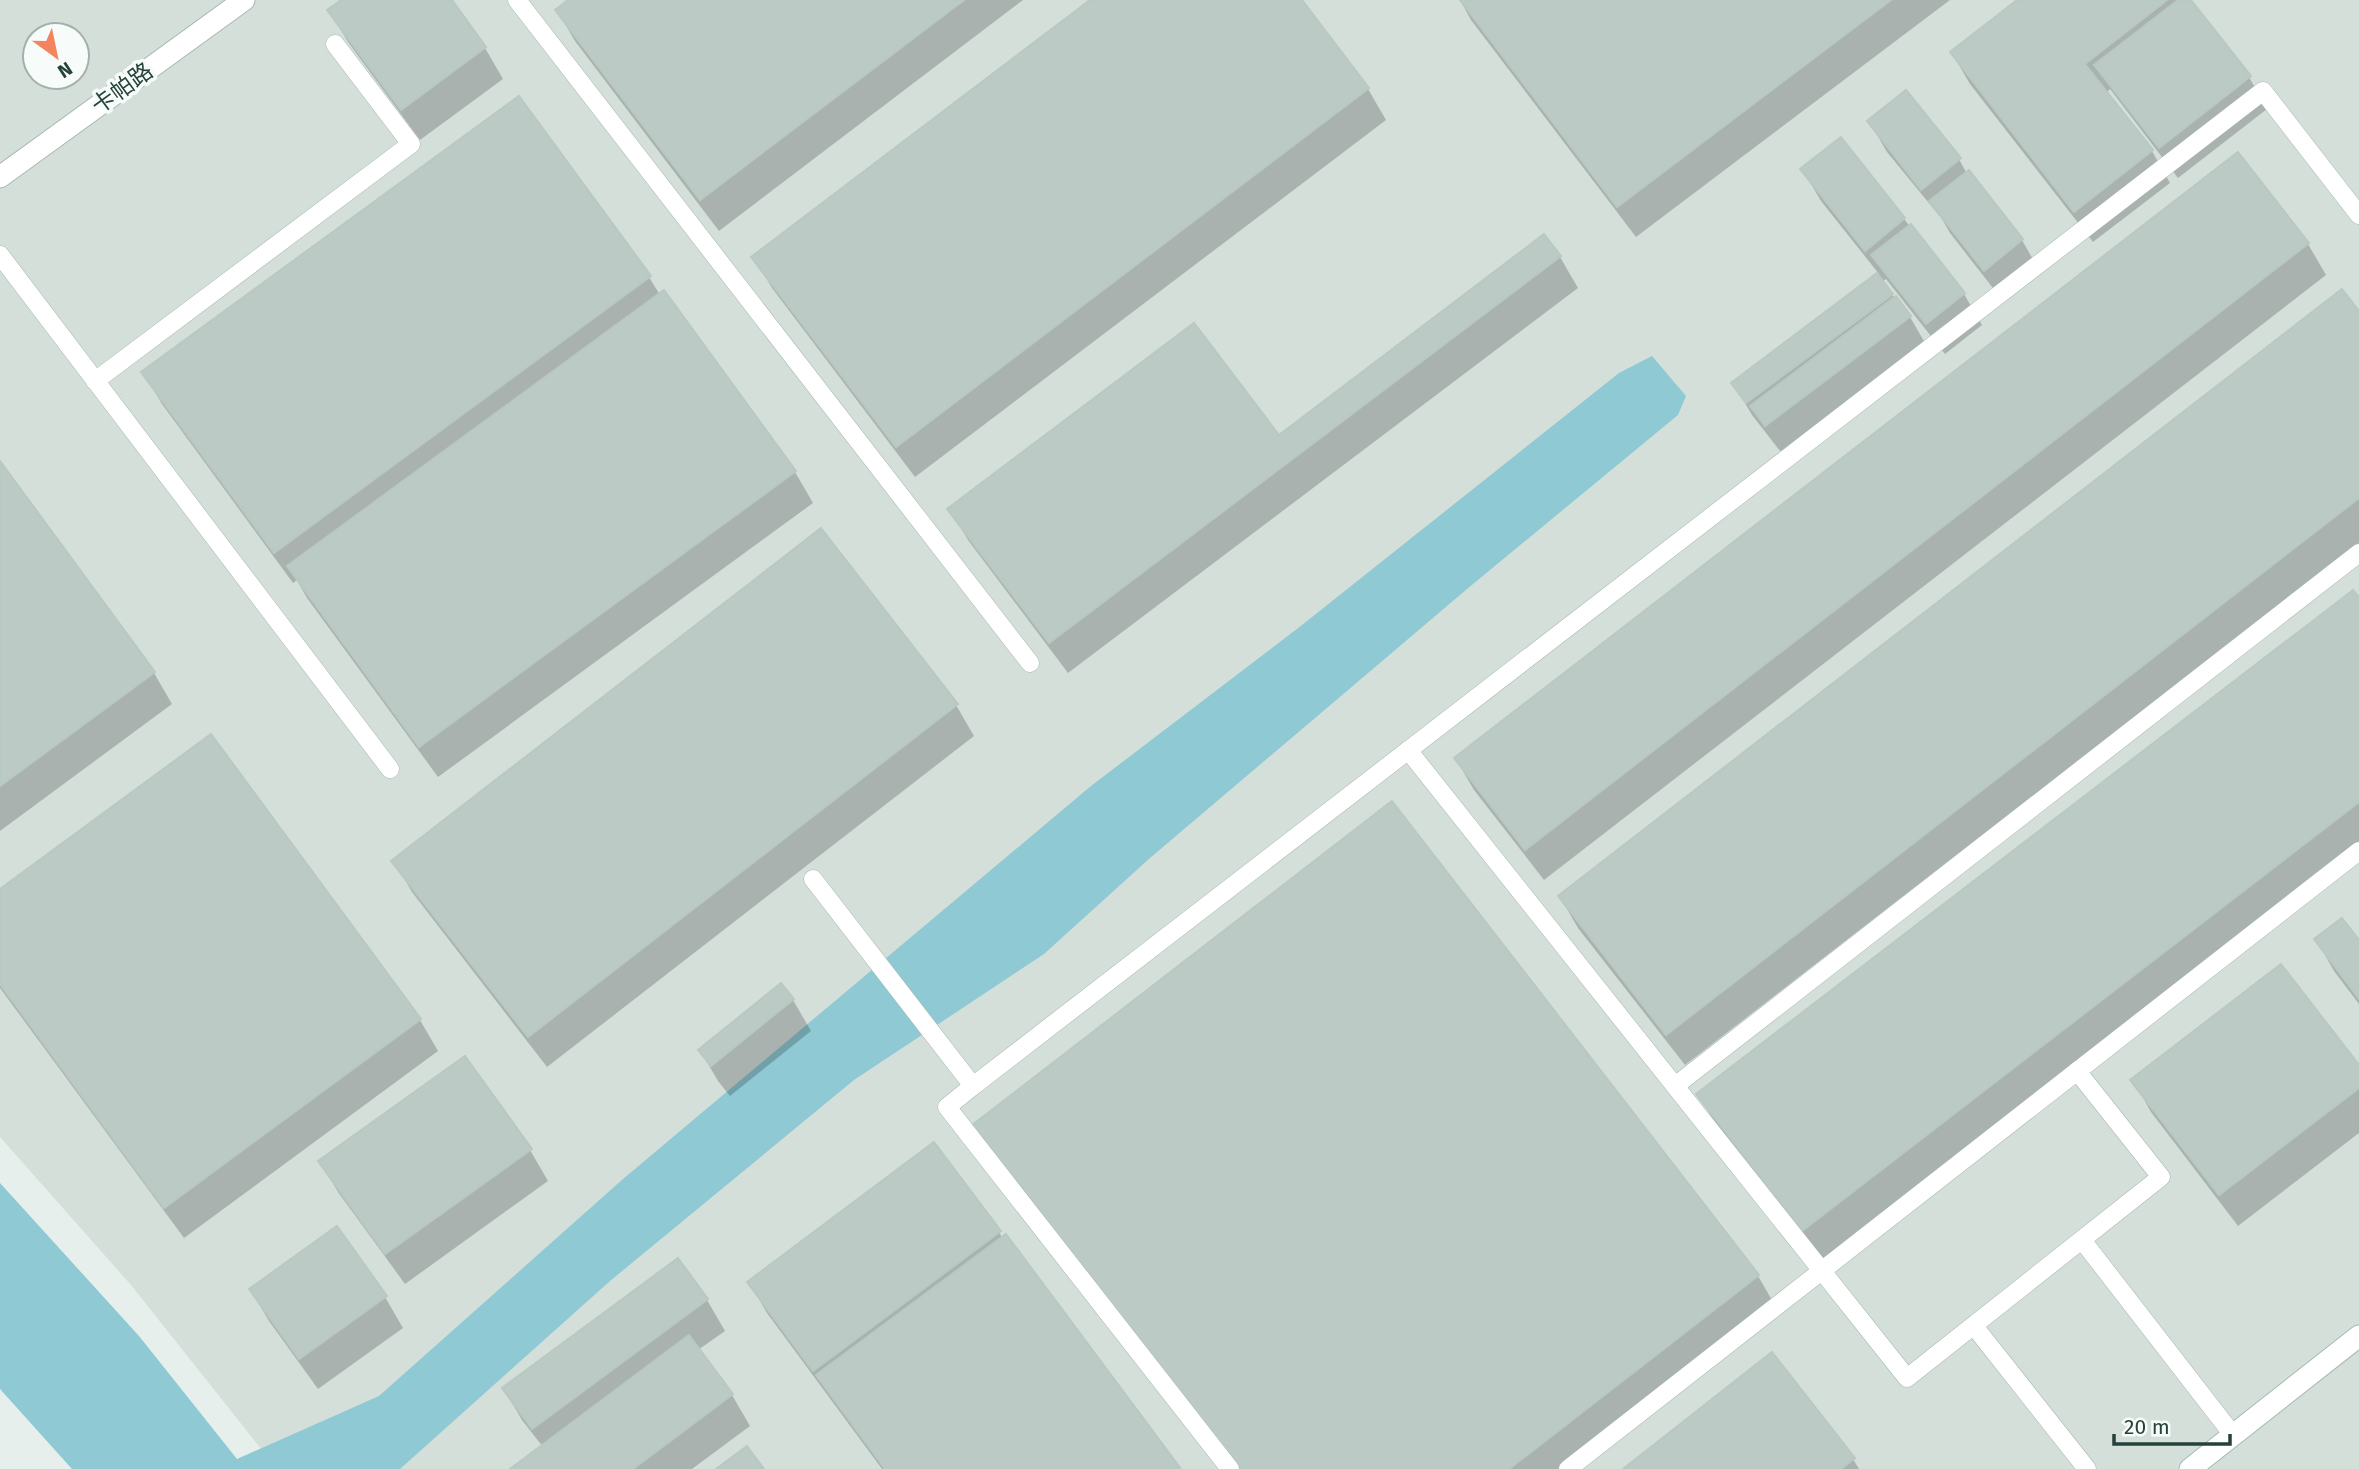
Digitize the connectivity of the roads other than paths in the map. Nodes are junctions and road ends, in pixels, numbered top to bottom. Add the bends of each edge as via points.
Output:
1 (244, 0) edge
2 (526, 3) edge
3 (334, 44) dead end
4 (0, 177) edge
5 (2359, 215) edge
6 (0, 255) edge
7 (95, 381) junction
8 (2359, 553) edge
9 (1030, 663) dead end
10 (1408, 750) junction
11 (390, 769) dead end
12 (2359, 852) edge
13 (813, 879) dead end
14 (2077, 1071) junction
15 (973, 1086) junction
16 (1675, 1086) junction
17 (2082, 1240) junction
18 (1822, 1271) junction
19 (1974, 1326) junction
20 (2359, 1336) edge
21 (2233, 1435) junction
22 (1230, 1469) edge
23 (1567, 1469) edge
24 (2087, 1469) edge
25 (2190, 1469) edge

1 - 4 street, 卡帕路
2 - 9 lane
3 - 7 lane via 411,144
5 - 10 lane via 2263,91
6 - 7 lane
7 - 11 lane
8 - 16 lane
10 - 15 lane
10 - 16 lane
12 - 14 lane
13 - 15 lane
14 - 17 lane via 2161,1177
14 - 18 lane
15 - 22 lane via 947,1107
16 - 18 lane
17 - 19 lane
17 - 21 lane
18 - 19 lane via 1907,1378
18 - 23 lane
19 - 24 lane
20 - 21 street
21 - 25 street

